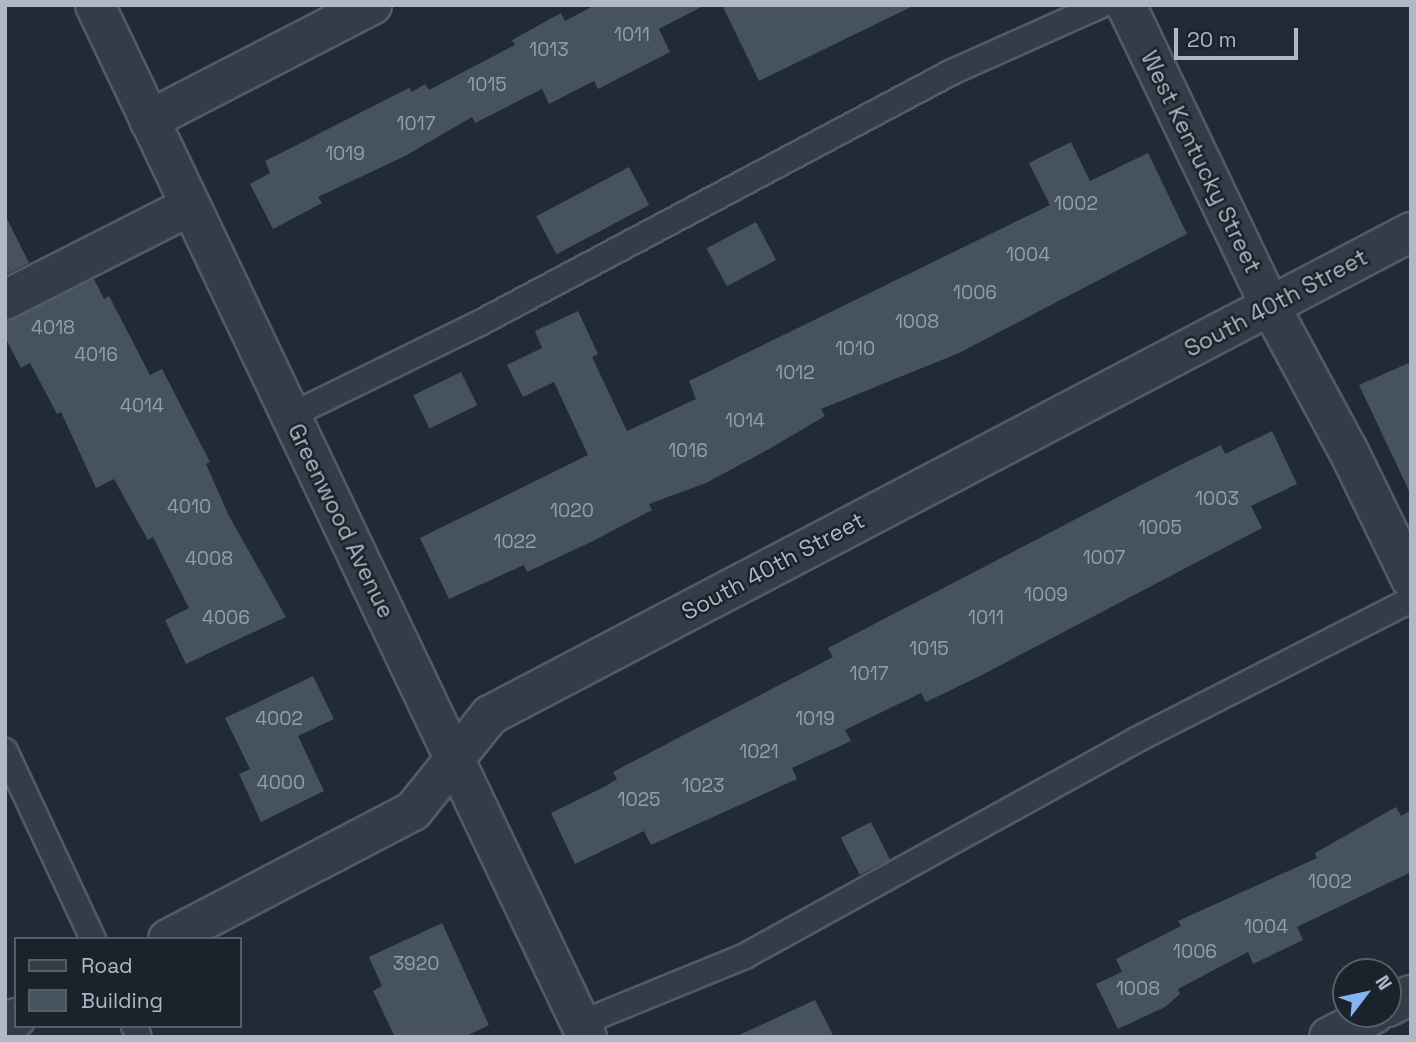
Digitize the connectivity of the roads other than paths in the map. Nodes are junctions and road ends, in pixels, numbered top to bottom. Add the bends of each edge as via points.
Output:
1 (94, 5) edge
2 (372, 5) edge
3 (1102, 5) edge
4 (1126, 5) edge
5 (149, 120) junction
6 (190, 206) junction
7 (1411, 232) edge
8 (5, 300) edge
9 (1270, 306) junction
10 (290, 416) junction
11 (1411, 579) edge
12 (1411, 600) edge
13 (5, 751) edge
14 (455, 760) junction
15 (92, 937) edge
16 (171, 937) edge
17 (1347, 1028) edge
18 (584, 1030) edge
19 (1329, 1037) edge

1 - 5 street, Greenwood Avenue
2 - 5 street
3 - 10 lane via 952,72 478,324
4 - 9 street, West Kentucky Street
5 - 6 street, Greenwood Avenue
6 - 8 street
6 - 10 street, Greenwood Avenue
7 - 9 street, South 40th Street
9 - 11 street, West Kentucky Street
9 - 14 street, South 40th Street via 490,715
10 - 14 street, Greenwood Avenue
12 - 18 lane via 1136,740 745,956
13 - 15 lane
14 - 16 street, South 40th Street via 413,811
14 - 18 street, Greenwood Avenue
17 - 19 street

